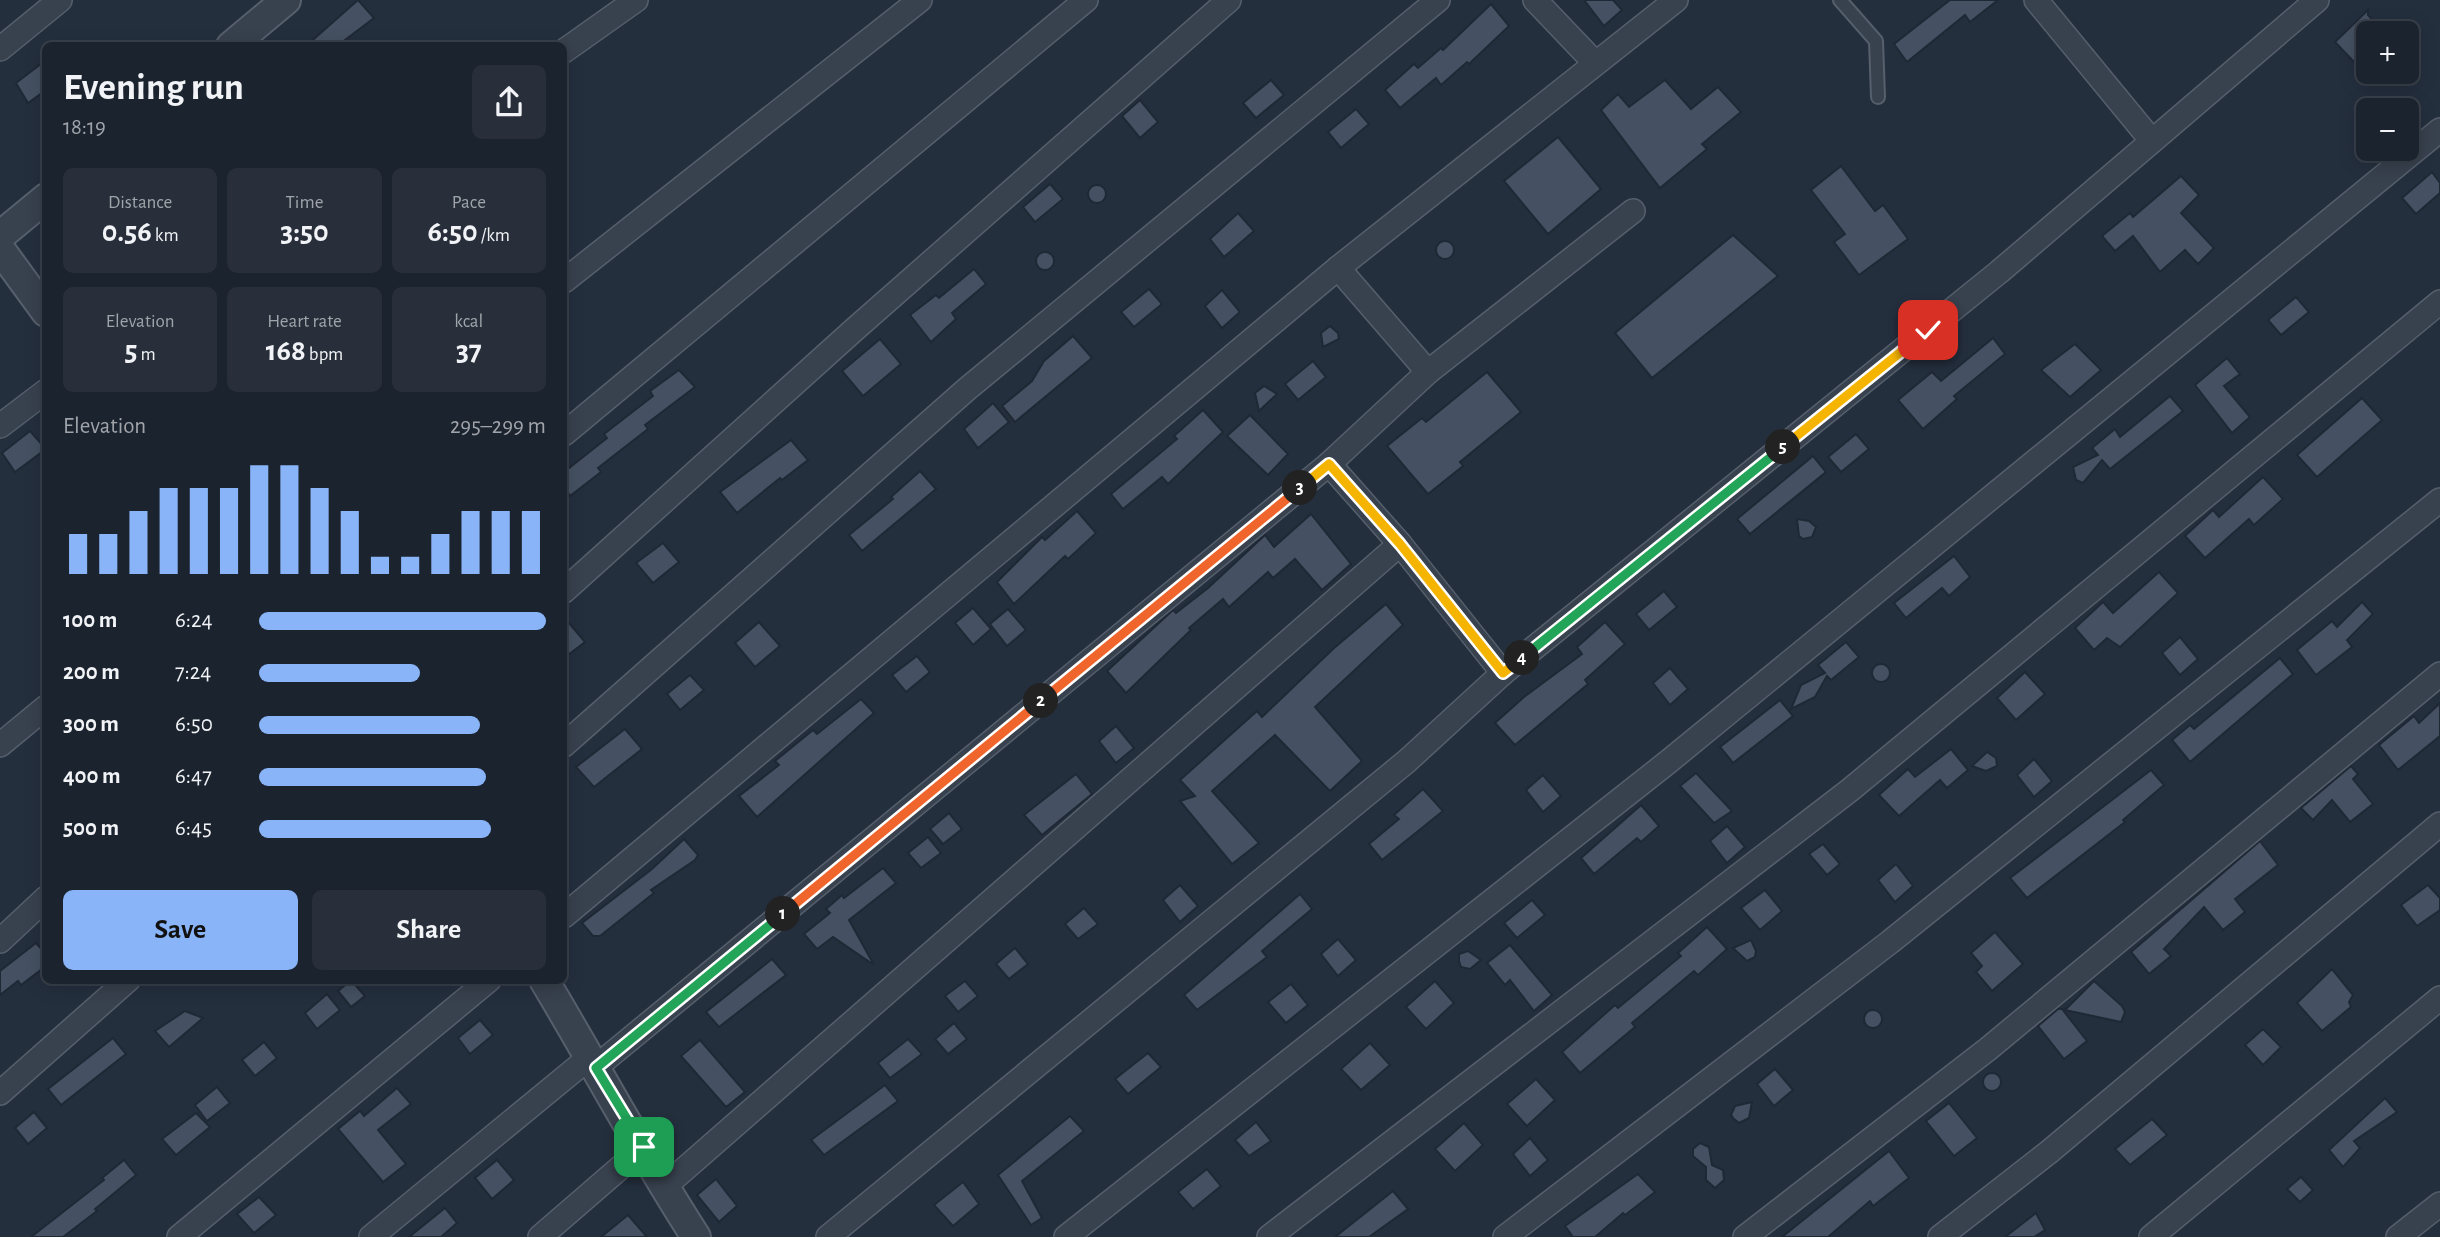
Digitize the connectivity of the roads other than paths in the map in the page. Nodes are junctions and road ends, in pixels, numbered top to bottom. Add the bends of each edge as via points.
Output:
1 (60, 0) edge
2 (286, 0) edge
3 (636, 0) edge
4 (920, 0) edge
5 (1086, 0) edge
6 (1229, 0) edge
7 (1438, 0) edge
8 (1535, 0) edge
9 (1676, 0) edge
10 (1840, 0) edge
11 (2036, 0) edge
12 (2317, 0) edge
13 (236, 42) edge
14 (0, 49) edge
15 (567, 49) edge
16 (1595, 63) junction
17 (1878, 97) dead end
18 (2440, 130) edge
19 (2152, 141) junction
20 (42, 201) edge
21 (1633, 211) dead end
22 (0, 236) edge
23 (0, 249) edge
24 (1338, 268) junction
25 (567, 279) edge
26 (2440, 302) edge
27 (42, 307) edge
28 (1428, 372) junction
29 (42, 394) edge
30 (0, 426) edge
31 (567, 432) edge
32 (1329, 464) junction
33 (2440, 500) edge
34 (1400, 544) junction
35 (567, 588) edge
36 (1503, 673) junction
37 (2440, 674) edge
38 (42, 710) edge
39 (567, 742) edge
40 (0, 745) edge
41 (2440, 824) edge
42 (42, 902) edge
43 (567, 913) edge
44 (0, 941) edge
45 (123, 984) edge
46 (484, 984) edge
47 (546, 984) edge
48 (2440, 998) edge
49 (593, 1062) junction
50 (0, 1093) edge
51 (644, 1147) junction
52 (664, 1187) junction
53 (2440, 1204) edge
54 (179, 1237) edge
55 (371, 1237) edge
56 (540, 1237) edge
57 (696, 1237) edge
58 (828, 1237) edge
59 (1066, 1237) edge
60 (1269, 1237) edge
61 (1505, 1237) edge
62 (1745, 1237) edge
63 (1940, 1237) edge
64 (2151, 1237) edge
65 (2398, 1237) edge

1 - 14 street
2 - 13 street
3 - 15 street
4 - 25 street
5 - 31 street
6 - 35 street
7 - 39 street via 967,389
8 - 16 street
9 - 16 street
10 - 17 lane via 1876,41
11 - 19 street
12 - 19 street
16 - 24 street
18 - 59 street via 1668,762
19 - 36 street via 1999,272
20 - 22 street
21 - 28 street
23 - 27 street
24 - 28 street
24 - 43 street
26 - 60 street via 1850,790
28 - 32 street
29 - 30 street
32 - 34 street
32 - 49 street
33 - 61 street via 1890,942
34 - 36 street
34 - 52 street
36 - 58 street via 1407,761
37 - 62 street via 1988,1049
38 - 40 street
41 - 63 street via 2049,1152
42 - 44 street
45 - 50 street
46 - 54 street
47 - 49 street
48 - 64 street
49 - 51 street
49 - 55 street
51 - 52 street
51 - 56 street
52 - 57 street
53 - 65 street

